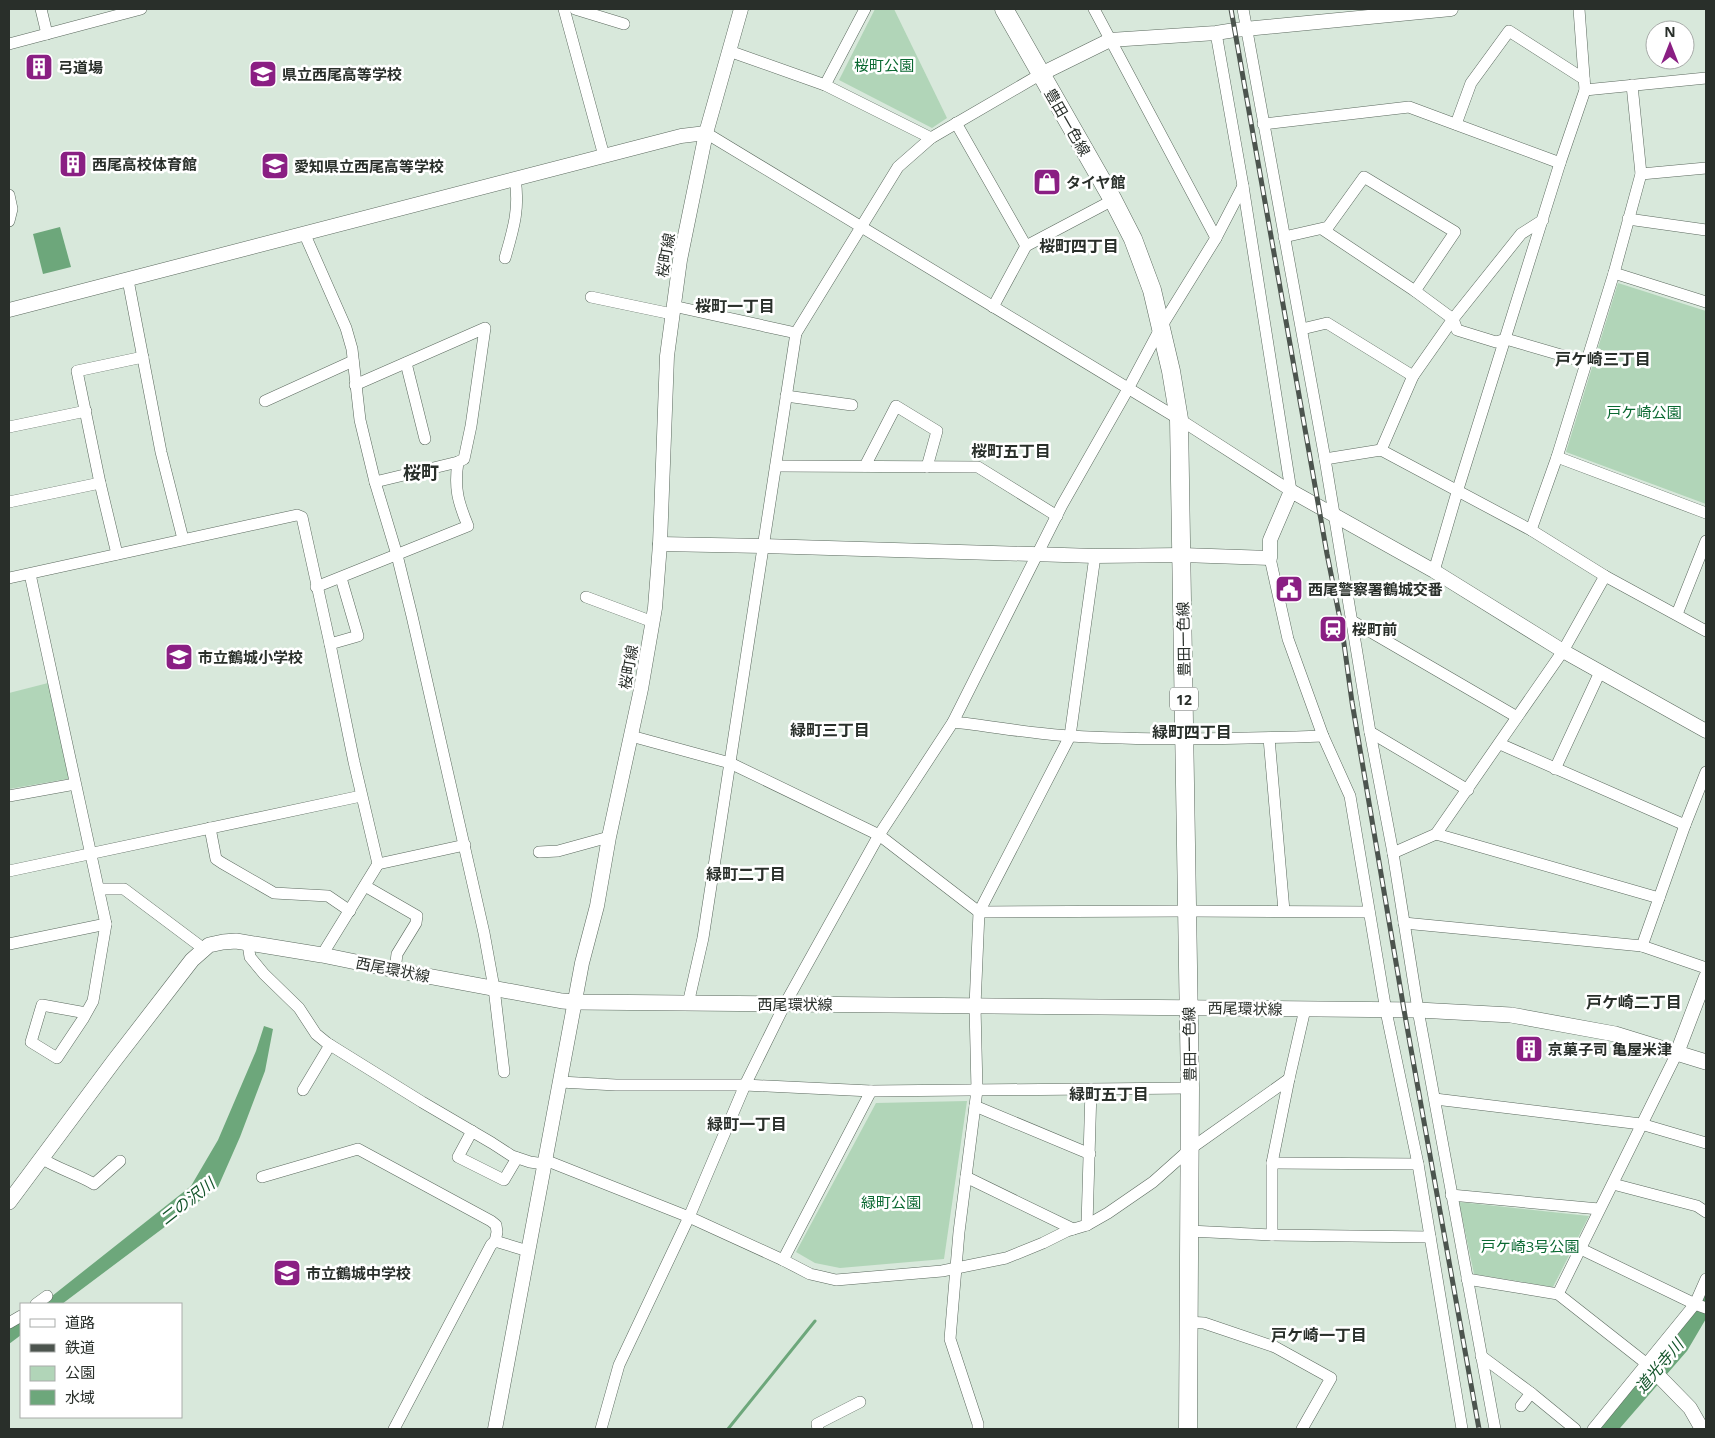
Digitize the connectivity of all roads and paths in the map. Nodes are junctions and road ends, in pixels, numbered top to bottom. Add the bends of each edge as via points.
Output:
1 (41, 9) edge
2 (141, 9) edge
3 (564, 9) edge
4 (575, 9) edge
5 (741, 9) edge
6 (865, 9) edge
7 (1004, 9) edge
8 (1094, 9) edge
9 (1243, 9) edge
10 (1451, 9) edge
11 (1579, 9) edge
12 (624, 24) dead end
13 (1246, 29) junction
14 (1216, 33) junction
15 (47, 34) junction
16 (1110, 40) junction
17 (9, 44) edge
18 (729, 51) junction
19 (1040, 74) junction
20 (1706, 78) edge
21 (825, 85) junction
22 (1585, 85) junction
23 (1632, 85) junction
24 (956, 123) junction
25 (1263, 124) junction
26 (1456, 124) junction
27 (706, 133) junction
28 (930, 138) junction
29 (604, 156) junction
30 (1560, 163) junction
31 (1706, 168) edge
32 (1641, 174) junction
33 (515, 179) junction
34 (1243, 186) junction
35 (9, 195) edge
36 (1113, 200) junction
37 (1628, 219) junction
38 (1542, 220) junction
39 (9, 221) edge
40 (862, 228) junction
41 (1322, 229) junction
42 (1706, 230) edge
43 (305, 235) junction
44 (1284, 237) junction
45 (1216, 238) junction
46 (1026, 246) junction
47 (505, 258) dead end
48 (1614, 272) junction
49 (128, 280) junction
50 (1415, 291) junction
51 (591, 297) dead end
52 (1706, 302) edge
53 (993, 307) junction
54 (9, 310) edge
55 (672, 310) junction
56 (1453, 319) junction
57 (1161, 327) junction
58 (1302, 329) junction
59 (796, 333) junction
60 (1506, 339) junction
61 (144, 358) junction
62 (353, 361) junction
63 (1586, 362) junction
64 (406, 363) junction
65 (1413, 376) junction
66 (355, 385) junction
67 (1128, 389) junction
68 (786, 396) junction
69 (265, 401) dead end
70 (852, 405) dead end
71 (86, 412) junction
72 (1179, 419) junction
73 (9, 427) edge
74 (425, 439) dead end
75 (1381, 450) junction
76 (1557, 457) junction
77 (1325, 458) junction
78 (458, 462) junction
79 (776, 466) junction
80 (865, 466) junction
81 (927, 467) junction
82 (374, 482) junction
83 (100, 483) junction
84 (1458, 489) junction
85 (1291, 490) junction
86 (9, 502) edge
87 (1706, 513) edge
88 (1334, 515) junction
89 (1057, 516) junction
90 (1532, 530) junction
91 (184, 539) junction
92 (1706, 541) edge
93 (660, 544) junction
94 (763, 546) junction
95 (117, 554) junction
96 (1038, 554) junction
97 (397, 555) junction
98 (1182, 555) junction
99 (1095, 556) junction
100 (1270, 558) junction
101 (1434, 571) junction
102 (30, 574) junction
103 (1606, 576) junction
104 (9, 578) edge
105 (341, 578) junction
106 (316, 587) junction
107 (586, 597) dead end
108 (1677, 614) junction
109 (1352, 621) junction
110 (653, 622) junction
111 (1706, 631) edge
112 (330, 644) junction
113 (1563, 652) junction
114 (1600, 672) junction
115 (1517, 717) junction
116 (953, 722) junction
117 (1706, 731) edge
118 (1370, 732) junction
119 (631, 736) junction
120 (1070, 736) junction
121 (1323, 736) junction
122 (1269, 738) junction
123 (1184, 739) junction
124 (1500, 744) junction
125 (730, 763) junction
126 (1555, 769) junction
127 (1706, 772) edge
128 (75, 784) junction
129 (1468, 790) junction
130 (9, 796) edge
131 (361, 796) junction
132 (1684, 825) junction
133 (210, 828) junction
134 (1436, 834) junction
135 (879, 836) junction
136 (609, 837) junction
137 (465, 845) junction
138 (539, 852) dead end
139 (1393, 853) junction
140 (90, 854) junction
141 (378, 864) junction
142 (9, 871) edge
143 (365, 886) junction
144 (98, 889) junction
145 (1659, 898) junction
146 (350, 911) junction
147 (1187, 911) junction
148 (1284, 911) junction
149 (979, 912) junction
150 (1369, 912) junction
151 (1404, 923) junction
152 (106, 924) junction
153 (9, 944) edge
154 (248, 944) junction
155 (1642, 946) junction
156 (204, 949) junction
157 (322, 955) junction
158 (1706, 968) edge
159 (395, 970) junction
160 (1706, 977) edge
161 (494, 988) junction
162 (576, 1002) junction
163 (688, 1004) junction
164 (785, 1004) junction
165 (975, 1006) junction
166 (1188, 1007) junction
167 (1305, 1010) junction
168 (1418, 1010) junction
169 (1386, 1011) junction
170 (86, 1013) junction
171 (330, 1045) junction
172 (1676, 1053) junction
173 (1706, 1062) edge
174 (504, 1072) dead end
175 (1288, 1079) junction
176 (560, 1082) junction
177 (746, 1085) junction
178 (1092, 1088) junction
179 (1190, 1088) junction
180 (303, 1090) dead end
181 (977, 1090) junction
182 (871, 1091) junction
183 (1435, 1099) junction
184 (975, 1106) junction
185 (1641, 1124) junction
186 (472, 1131) junction
187 (1706, 1143) edge
188 (1190, 1149) junction
189 (1090, 1154) junction
190 (41, 1158) junction
191 (517, 1158) junction
192 (120, 1160) dead end
193 (545, 1162) junction
194 (1272, 1163) junction
195 (1418, 1164) junction
196 (262, 1177) dead end
197 (966, 1177) junction
198 (1614, 1184) junction
199 (1451, 1195) junction
200 (9, 1202) edge
201 (1599, 1210) junction
202 (1706, 1212) edge
203 (689, 1217) junction
204 (1087, 1225) junction
205 (1073, 1229) junction
206 (1189, 1232) junction
207 (1272, 1235) junction
208 (1430, 1237) junction
209 (495, 1242) junction
210 (1581, 1248) junction
211 (528, 1251) junction
212 (783, 1260) junction
213 (956, 1269) junction
214 (1706, 1278) edge
215 (1467, 1279) junction
216 (1558, 1294) junction
217 (47, 1296) dead end
218 (37, 1303) edge
219 (1701, 1306) edge
220 (20, 1317) edge
221 (1188, 1322) junction
222 (9, 1323) edge
223 (1481, 1356) junction
224 (1648, 1365) junction
225 (1532, 1393) junction
226 (860, 1402) dead end
227 (1521, 1406) dead end
228 (394, 1429) edge
229 (495, 1429) edge
230 (601, 1429) edge
231 (818, 1429) edge
232 (978, 1429) edge
233 (1188, 1429) edge
234 (1302, 1429) edge
235 (1462, 1429) edge
236 (1494, 1429) edge
237 (1575, 1429) edge
238 (1593, 1429) edge
239 (1702, 1429) edge

1 - 15 street
2 - 15 street
3 - 29 street
4 - 12 street
5 - 18 street, 桜町線
6 - 21 street
7 - 19 main road, 豊田一色線 / 12
8 - 16 street
9 - 13 street
10 - 13 street
11 - 22 street
13 - 14 street
13 - 25 street
14 - 16 street
14 - 34 street
15 - 17 street
16 - 19 street
16 - 45 street
18 - 21 street
18 - 27 street, 桜町線
19 - 24 street
19 - 36 main road, 豊田一色線 / 12
20 - 23 street
21 - 28 street
22 - 23 street
22 - 26 street via 1509,31 1471,83
22 - 30 street
23 - 32 street
24 - 28 street
24 - 46 street
25 - 26 street via 1409,107
25 - 44 street
26 - 30 street
27 - 29 street via 681,136
27 - 40 street
27 - 55 street, 桜町線
28 - 40 street via 898,167
29 - 33 street
30 - 38 street
31 - 32 street
32 - 37 street
33 - 43 street
33 - 47 street via 516,223
34 - 45 street
34 - 85 street
35 - 39 street via 12,210
36 - 46 street
36 - 57 main road, 豊田一色線 / 12 via 1149,281
37 - 42 street
37 - 48 street
38 - 56 street via 1521,234
38 - 60 street
40 - 53 street
40 - 59 street
41 - 44 street
41 - 50 street
41 - 50 street via 1328,228 1364,177 1455,232
43 - 49 street
43 - 62 street via 346,328
44 - 58 street
45 - 57 street
46 - 53 street
48 - 52 street
48 - 63 street
49 - 54 street
49 - 61 street
50 - 56 street
51 - 55 street
53 - 67 street
55 - 59 street
55 - 93 street, 桜町線 via 667,356
56 - 60 street via 1457,330 1496,342
56 - 65 street
57 - 67 street
57 - 72 main road, 豊田一色線 / 12
58 - 65 street via 1327,323
58 - 77 street
59 - 68 street
60 - 63 street
60 - 84 street
61 - 71 street via 77,371
61 - 91 street via 162,452
62 - 66 street
62 - 69 street
63 - 76 street
64 - 66 street
64 - 74 street
64 - 78 street via 485,328 472,426 464,459
65 - 75 street
66 - 82 street
67 - 72 street
67 - 89 street
68 - 70 street
68 - 79 street
71 - 73 street
71 - 83 street
72 - 85 street
72 - 98 main road, 豊田一色線 / 12
75 - 77 street
75 - 84 street
76 - 87 street
76 - 90 street
77 - 88 street
78 - 82 street
78 - 97 street via 456,490 468,526
79 - 80 street
79 - 94 street
80 - 81 street
80 - 81 street via 896,406 937,431
81 - 89 street via 978,467
82 - 97 street
83 - 86 street
83 - 95 street
84 - 90 street
84 - 101 street
85 - 88 street
85 - 100 street via 1270,540
88 - 101 street
88 - 109 street
89 - 96 street
90 - 103 street
91 - 95 street
91 - 106 street via 298,515 302,517
92 - 108 street
93 - 94 street
93 - 110 street, 桜町線
94 - 96 street
94 - 125 street
95 - 102 street
96 - 99 street
96 - 116 street
97 - 105 street
97 - 137 street
98 - 99 street
98 - 100 street
98 - 123 main road, 豊田一色線 / 12
99 - 120 street
100 - 121 street via 1288,639
101 - 113 street
102 - 104 street
102 - 128 street
103 - 108 street
103 - 113 street
105 - 106 street
105 - 112 street via 358,636
106 - 112 street
107 - 110 street
108 - 111 street
109 - 115 street
109 - 118 street
110 - 119 street, 桜町線
112 - 131 street
113 - 114 street
113 - 115 street
114 - 117 street
114 - 126 street
115 - 124 street
116 - 120 street
116 - 135 street
118 - 129 street
118 - 139 street
119 - 125 street
119 - 136 street, 桜町線
120 - 123 street
120 - 149 street
121 - 122 street
121 - 150 street via 1350,796
122 - 123 street
122 - 148 street
123 - 147 main road, 豊田一色線 / 12
124 - 126 street
124 - 129 street
125 - 135 street
125 - 163 street via 703,938
126 - 132 street
127 - 132 street
128 - 130 street
128 - 140 street
129 - 134 street
131 - 133 street
131 - 141 street
132 - 145 street
133 - 140 street
133 - 146 street via 216,859 222,863 274,893 328,896
134 - 139 street
134 - 145 street
135 - 149 street
135 - 164 street
136 - 138 street via 558,851
136 - 162 street, 桜町線
137 - 141 street
137 - 161 street
139 - 151 street
140 - 142 street
140 - 144 street
141 - 143 street
143 - 146 street
143 - 159 street via 416,916 416,923 397,954
144 - 152 street
144 - 156 street via 124,889
145 - 155 street
146 - 157 street
147 - 148 street
147 - 149 street
147 - 166 main road, 豊田一色線 / 12
148 - 150 street
149 - 165 street
150 - 169 street
151 - 155 street
151 - 168 street
152 - 153 street
152 - 170 street via 93,1001
154 - 156 main road, 西尾環状線 via 223,942
154 - 157 main road, 西尾環状線
154 - 171 street via 250,957 299,1008 316,1034
155 - 158 street
156 - 190 main road, 西尾環状線 via 192,960
157 - 159 main road, 西尾環状線
159 - 161 main road, 西尾環状線
160 - 172 street
161 - 162 main road, 西尾環状線
161 - 174 street
162 - 163 main road, 西尾環状線
162 - 176 street, 桜町線
163 - 164 main road, 西尾環状線
164 - 165 main road, 西尾環状線
164 - 177 street
165 - 166 main road, 西尾環状線
165 - 181 street
166 - 167 main road, 西尾環状線
166 - 179 main road, 豊田一色線 / 12
167 - 169 main road, 西尾環状線
167 - 175 street
168 - 169 main road, 西尾環状線
168 - 172 main road, 西尾環状線 via 1510,1015 1615,1034
168 - 183 street
169 - 195 street
170 - 170 street via 57,1058 31,1042 42,1005
171 - 180 street
171 - 186 street
172 - 173 main road, 西尾環状線
172 - 185 street
175 - 188 street
175 - 194 street
176 - 177 street
176 - 193 street, 桜町線
177 - 182 street
177 - 203 street
178 - 179 street
178 - 181 street
178 - 189 street
179 - 188 main road, 豊田一色線 / 12
181 - 182 street
181 - 184 street
182 - 212 street
183 - 185 street
183 - 199 street
184 - 189 street
184 - 197 street
185 - 187 street
185 - 198 street
186 - 191 street
186 - 191 street via 458,1157 504,1180
188 - 204 street via 1154,1182
188 - 206 main road, 豊田一色線 / 12
189 - 204 street
190 - 192 street via 94,1184
190 - 200 main road, 西尾環状線
191 - 193 street
193 - 203 street
193 - 211 street, 桜町線
194 - 195 street
194 - 207 street
195 - 208 street
196 - 209 street via 358,1149 491,1221 496,1225
197 - 205 street
197 - 213 street
198 - 201 street
198 - 202 street via 1697,1206
199 - 201 street
199 - 215 street
201 - 210 street
203 - 212 street
203 - 230 street via 619,1365
204 - 205 street
205 - 213 street via 1006,1258
206 - 207 street
206 - 221 main road, 豊田一色線 / 12
207 - 208 street
208 - 235 street
209 - 211 street
209 - 228 street
210 - 216 street
210 - 219 street
211 - 229 street, 桜町線
212 - 213 street via 810,1274 836,1280
213 - 232 street via 950,1339
214 - 219 street
215 - 216 street
215 - 223 street
216 - 224 street
217 - 218 street
219 - 224 street
220 - 222 street
221 - 233 main road, 豊田一色線 / 12
221 - 234 street via 1204,1323 1276,1348 1331,1378
223 - 225 street
223 - 236 street
224 - 238 street
224 - 239 street via 1690,1408
225 - 227 street
225 - 237 street
226 - 231 street via 816,1424

